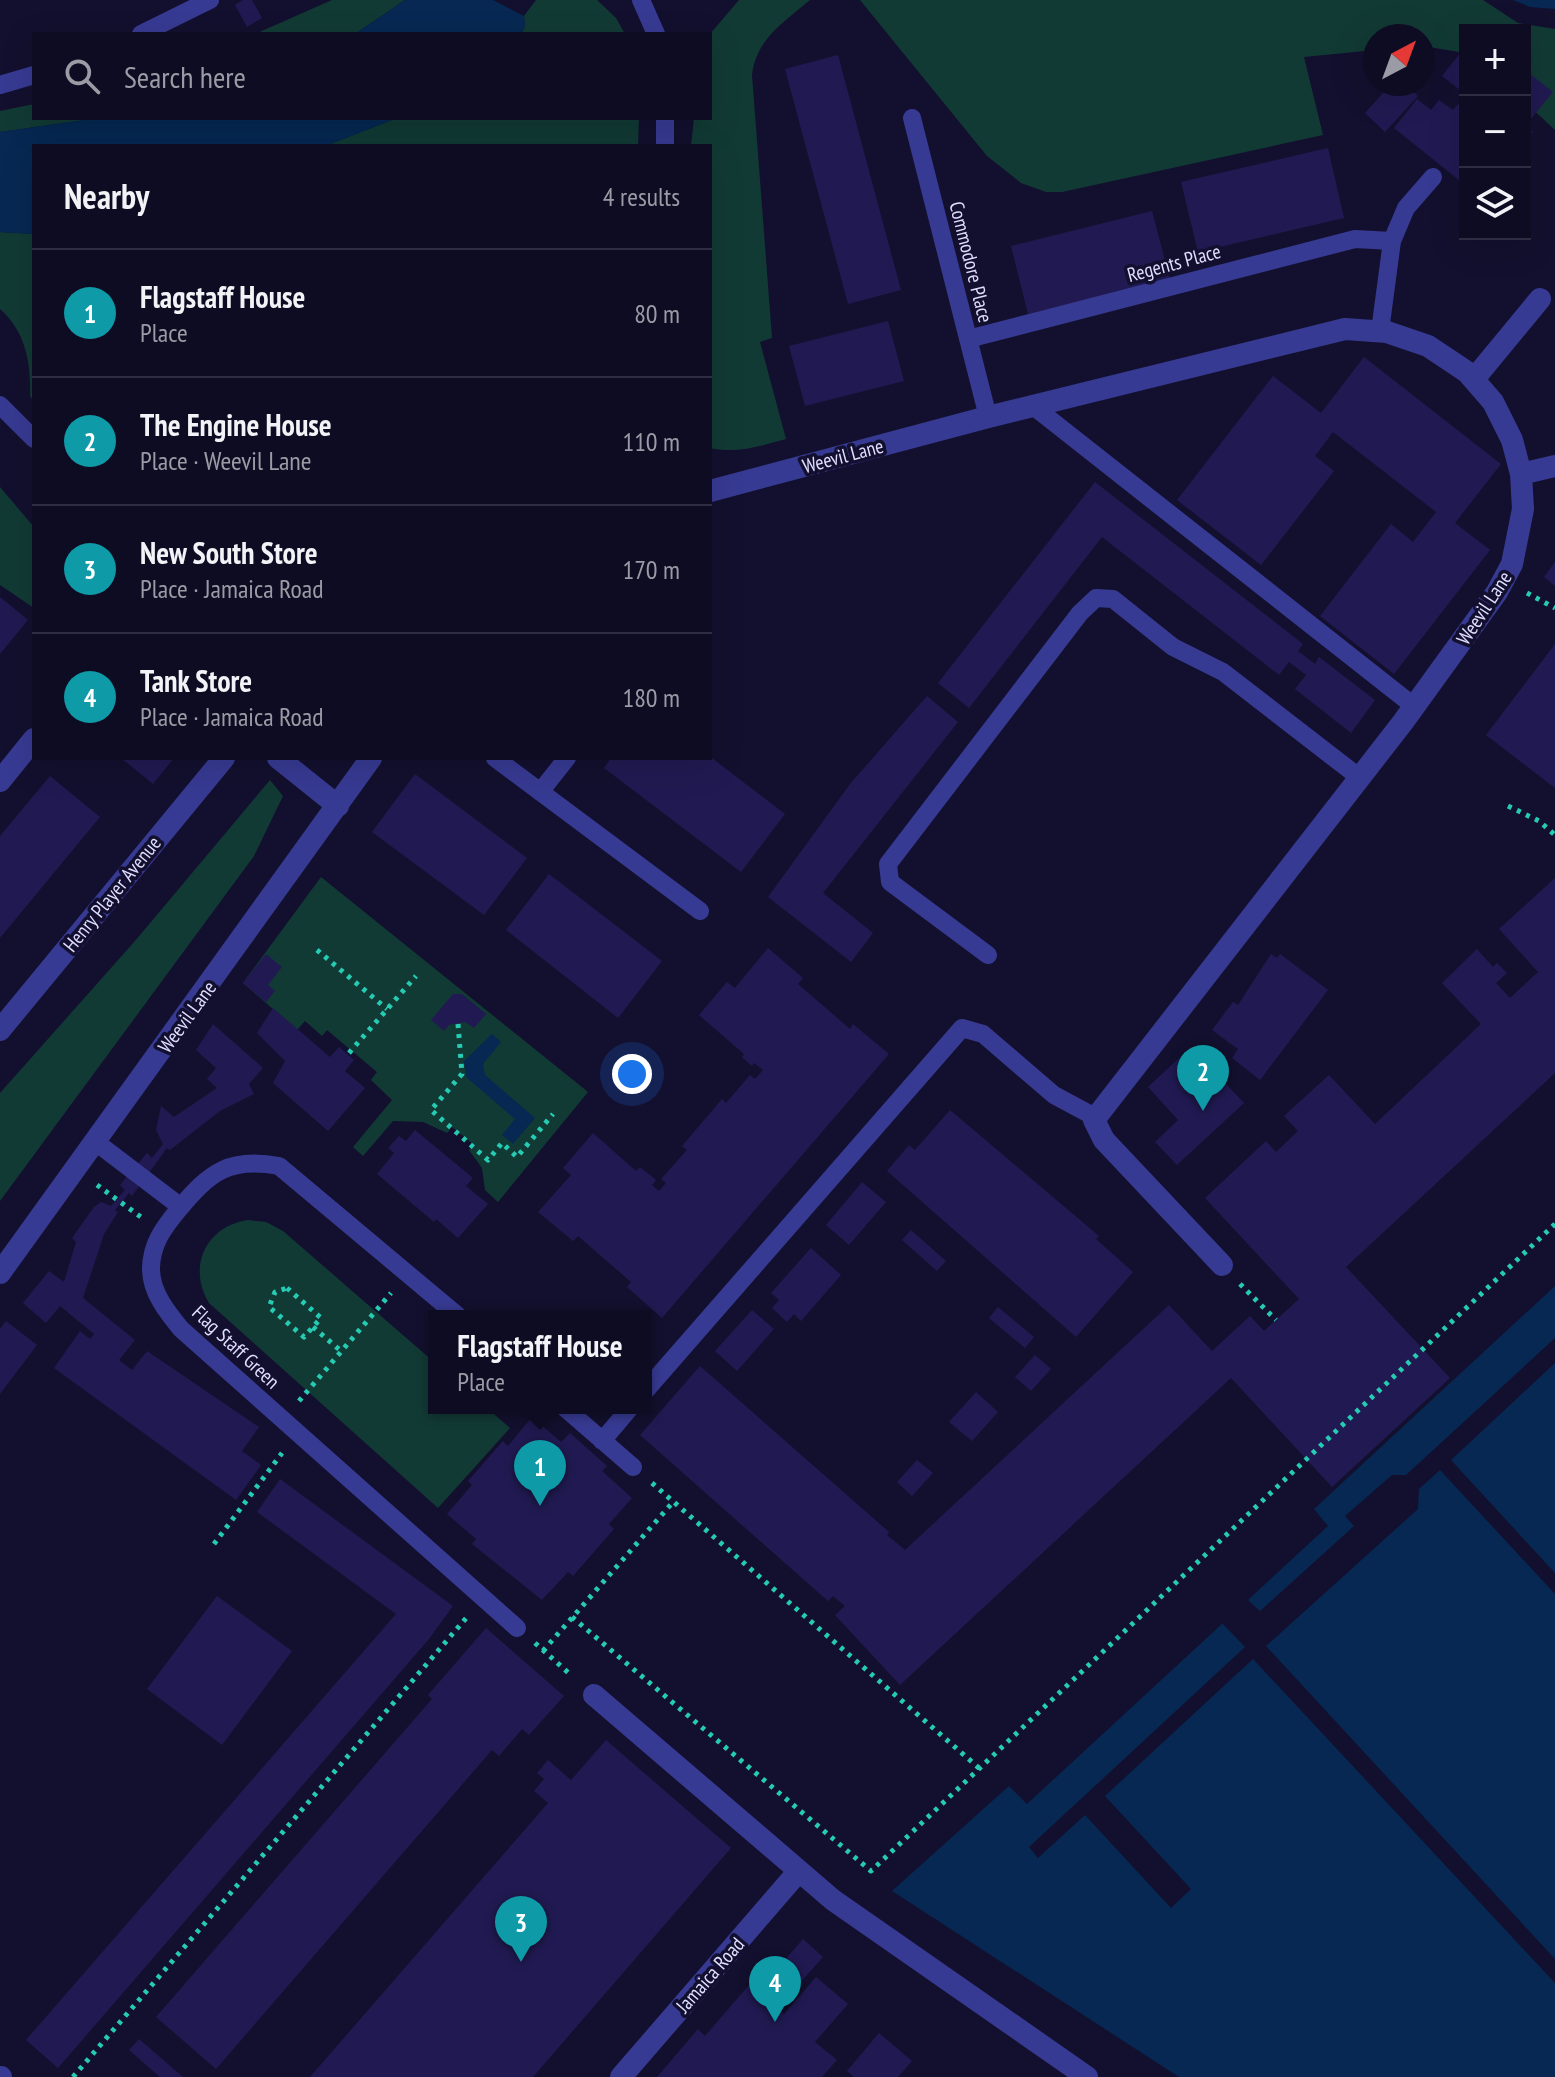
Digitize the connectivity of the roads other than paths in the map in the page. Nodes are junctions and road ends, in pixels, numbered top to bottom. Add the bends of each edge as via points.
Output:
1 (210, 0) edge
2 (641, 0) edge
3 (145, 32) edge
4 (655, 32) edge
5 (32, 76) edge
6 (0, 85) edge
7 (912, 118) dead end
8 (665, 120) edge
9 (665, 144) edge
10 (1433, 177) dead end
11 (1392, 241) junction
12 (1540, 299) dead end
13 (1380, 331) junction
14 (968, 339) junction
15 (1474, 379) junction
16 (0, 405) edge
17 (1033, 406) junction
18 (988, 417) junction
19 (32, 437) edge
20 (1555, 466) edge
21 (1521, 474) junction
22 (712, 490) edge
23 (1415, 707) junction
24 (32, 741) edge
25 (222, 760) edge
26 (280, 760) edge
27 (370, 760) edge
28 (498, 760) edge
29 (565, 760) edge
30 (1360, 778) junction
31 (0, 781) edge
32 (540, 792) junction
33 (338, 806) junction
34 (700, 911) dead end
35 (988, 955) dead end
36 (0, 1030) edge
37 (1095, 1117) junction
38 (97, 1143) junction
39 (181, 1207) junction
40 (1222, 1265) road end
41 (0, 1273) edge
42 (451, 1310) edge
43 (652, 1383) edge
44 (572, 1414) edge
45 (625, 1414) edge
46 (602, 1441) junction
47 (633, 1467) road end
48 (517, 1628) dead end
49 (594, 1695) road end
50 (798, 1872) junction
51 (621, 2077) edge
52 (1087, 2077) edge

1 - 3 lane
2 - 4 lane
5 - 6 lane
7 - 14 lane, Commodore Place
8 - 9 lane
10 - 11 lane via 1406,208
11 - 13 lane
11 - 14 lane, Regents Place via 1355,239
12 - 15 street
13 - 15 street, Weevil Lane via 1439,351
13 - 17 street, Weevil Lane via 1355,328 1317,335
14 - 18 lane, Commodore Place
15 - 21 street, Weevil Lane via 1507,427
16 - 19 lane
17 - 18 street, Weevil Lane
17 - 23 lane
18 - 22 street, Weevil Lane
20 - 21 street
21 - 23 street, Weevil Lane via 1521,526 1509,573
23 - 30 street, Weevil Lane
24 - 31 street
25 - 36 street, Henry Player Avenue
26 - 33 street
27 - 33 street, Weevil Lane
28 - 32 lane
29 - 32 lane
30 - 35 lane via 1223,672 1173,647 1113,599 1096,598 888,864 890,882
30 - 37 street, Weevil Lane
32 - 34 lane
33 - 38 street, Weevil Lane
37 - 40 street via 1104,1140
37 - 43 lane via 1054,1095 976,1030 958,1031
38 - 39 lane
38 - 41 street, Weevil Lane
39 - 42 lane, Flag Staff Green via 214,1173 243,1163 279,1166
39 - 48 lane, Flag Staff Green via 161,1231 151,1268 163,1306 189,1337
44 - 46 lane
45 - 46 lane
46 - 47 lane
49 - 50 street
50 - 51 street, Jamaica Road
50 - 52 street

